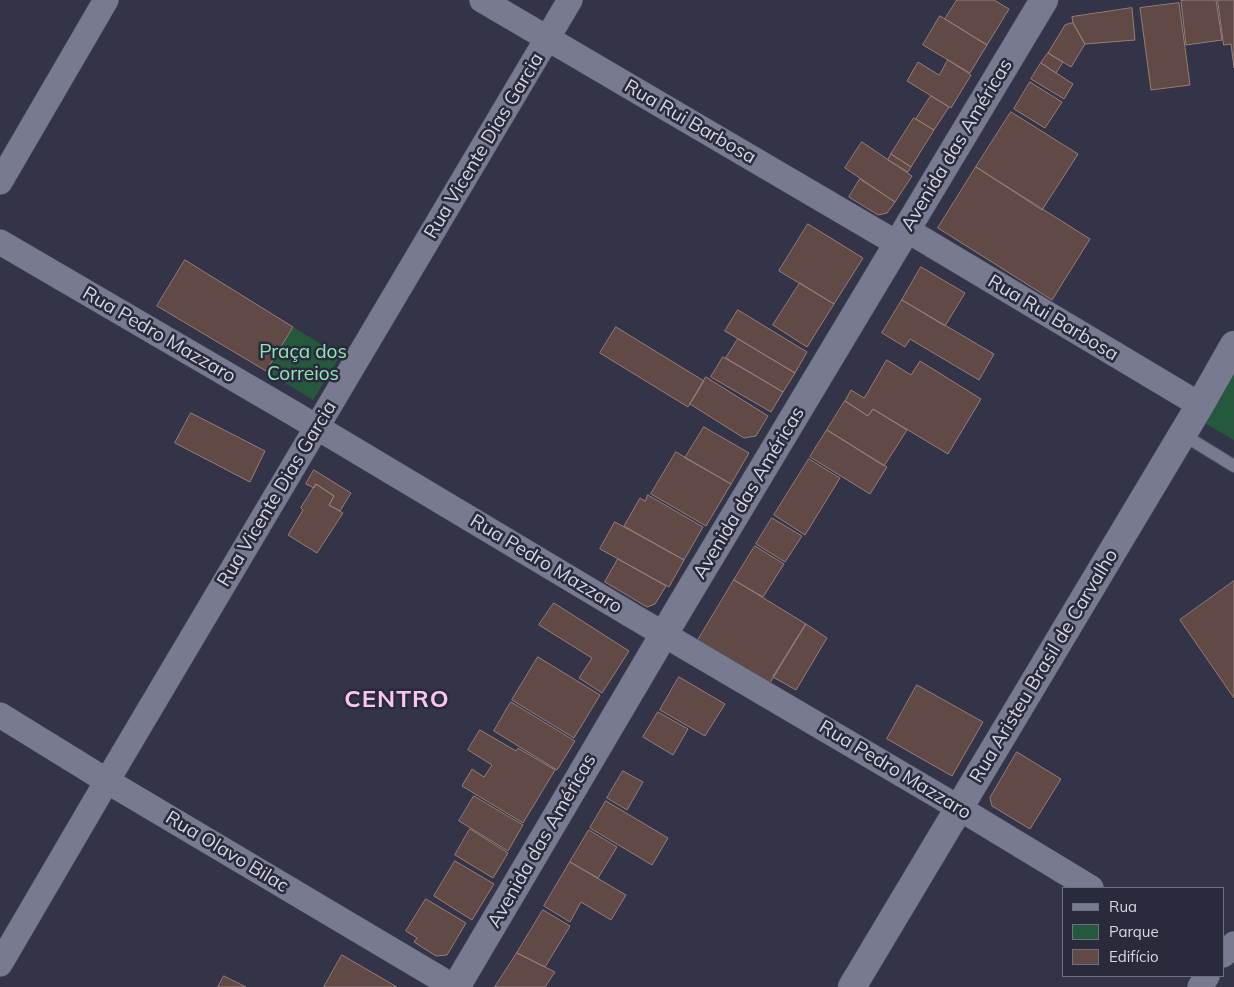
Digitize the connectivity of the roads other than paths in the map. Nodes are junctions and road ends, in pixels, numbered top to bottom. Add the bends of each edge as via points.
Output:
1 (106, 0) edge
2 (482, 0) edge
3 (570, 0) edge
4 (1044, 0) edge
5 (548, 38) junction
6 (0, 182) edge
7 (902, 237) junction
8 (0, 242) edge
9 (1234, 346) edge
10 (1200, 405) junction
11 (317, 427) junction
12 (1182, 434) junction
13 (1234, 466) edge
14 (664, 634) junction
15 (0, 715) edge
16 (107, 781) junction
17 (959, 808) junction
18 (1089, 887) edge
19 (1234, 944) edge
20 (1224, 955) edge
21 (0, 964) edge
22 (455, 987) edge
23 (852, 987) edge

1 - 6 street
2 - 5 street, Rua Rui Barbosa
3 - 5 street, Rua Vicente Dias Garcia
4 - 7 main road, Avenida das Américas
5 - 7 street, Rua Rui Barbosa
5 - 11 street, Rua Vicente Dias Garcia
7 - 10 street, Rua Rui Barbosa
7 - 14 main road, Avenida das Américas
8 - 11 street, Rua Pedro Mazzaro
9 - 10 main road, Rua Aristeu Brasil de Carvalho
10 - 12 main road, Rua Aristeu Brasil de Carvalho
11 - 14 street, Rua Pedro Mazzaro
11 - 16 street, Rua Vicente Dias Garcia
12 - 13 lane
12 - 17 main road, Rua Aristeu Brasil de Carvalho
14 - 17 street, Rua Pedro Mazzaro
14 - 22 main road, Avenida das Américas
15 - 16 street, Rua Olavo Bilac
16 - 21 street, Rua Vicente Dias Garcia
16 - 22 street, Rua Olavo Bilac
17 - 18 street, Rua Pedro Mazzaro
17 - 23 main road, Rua Aristeu Brasil de Carvalho
19 - 20 street

